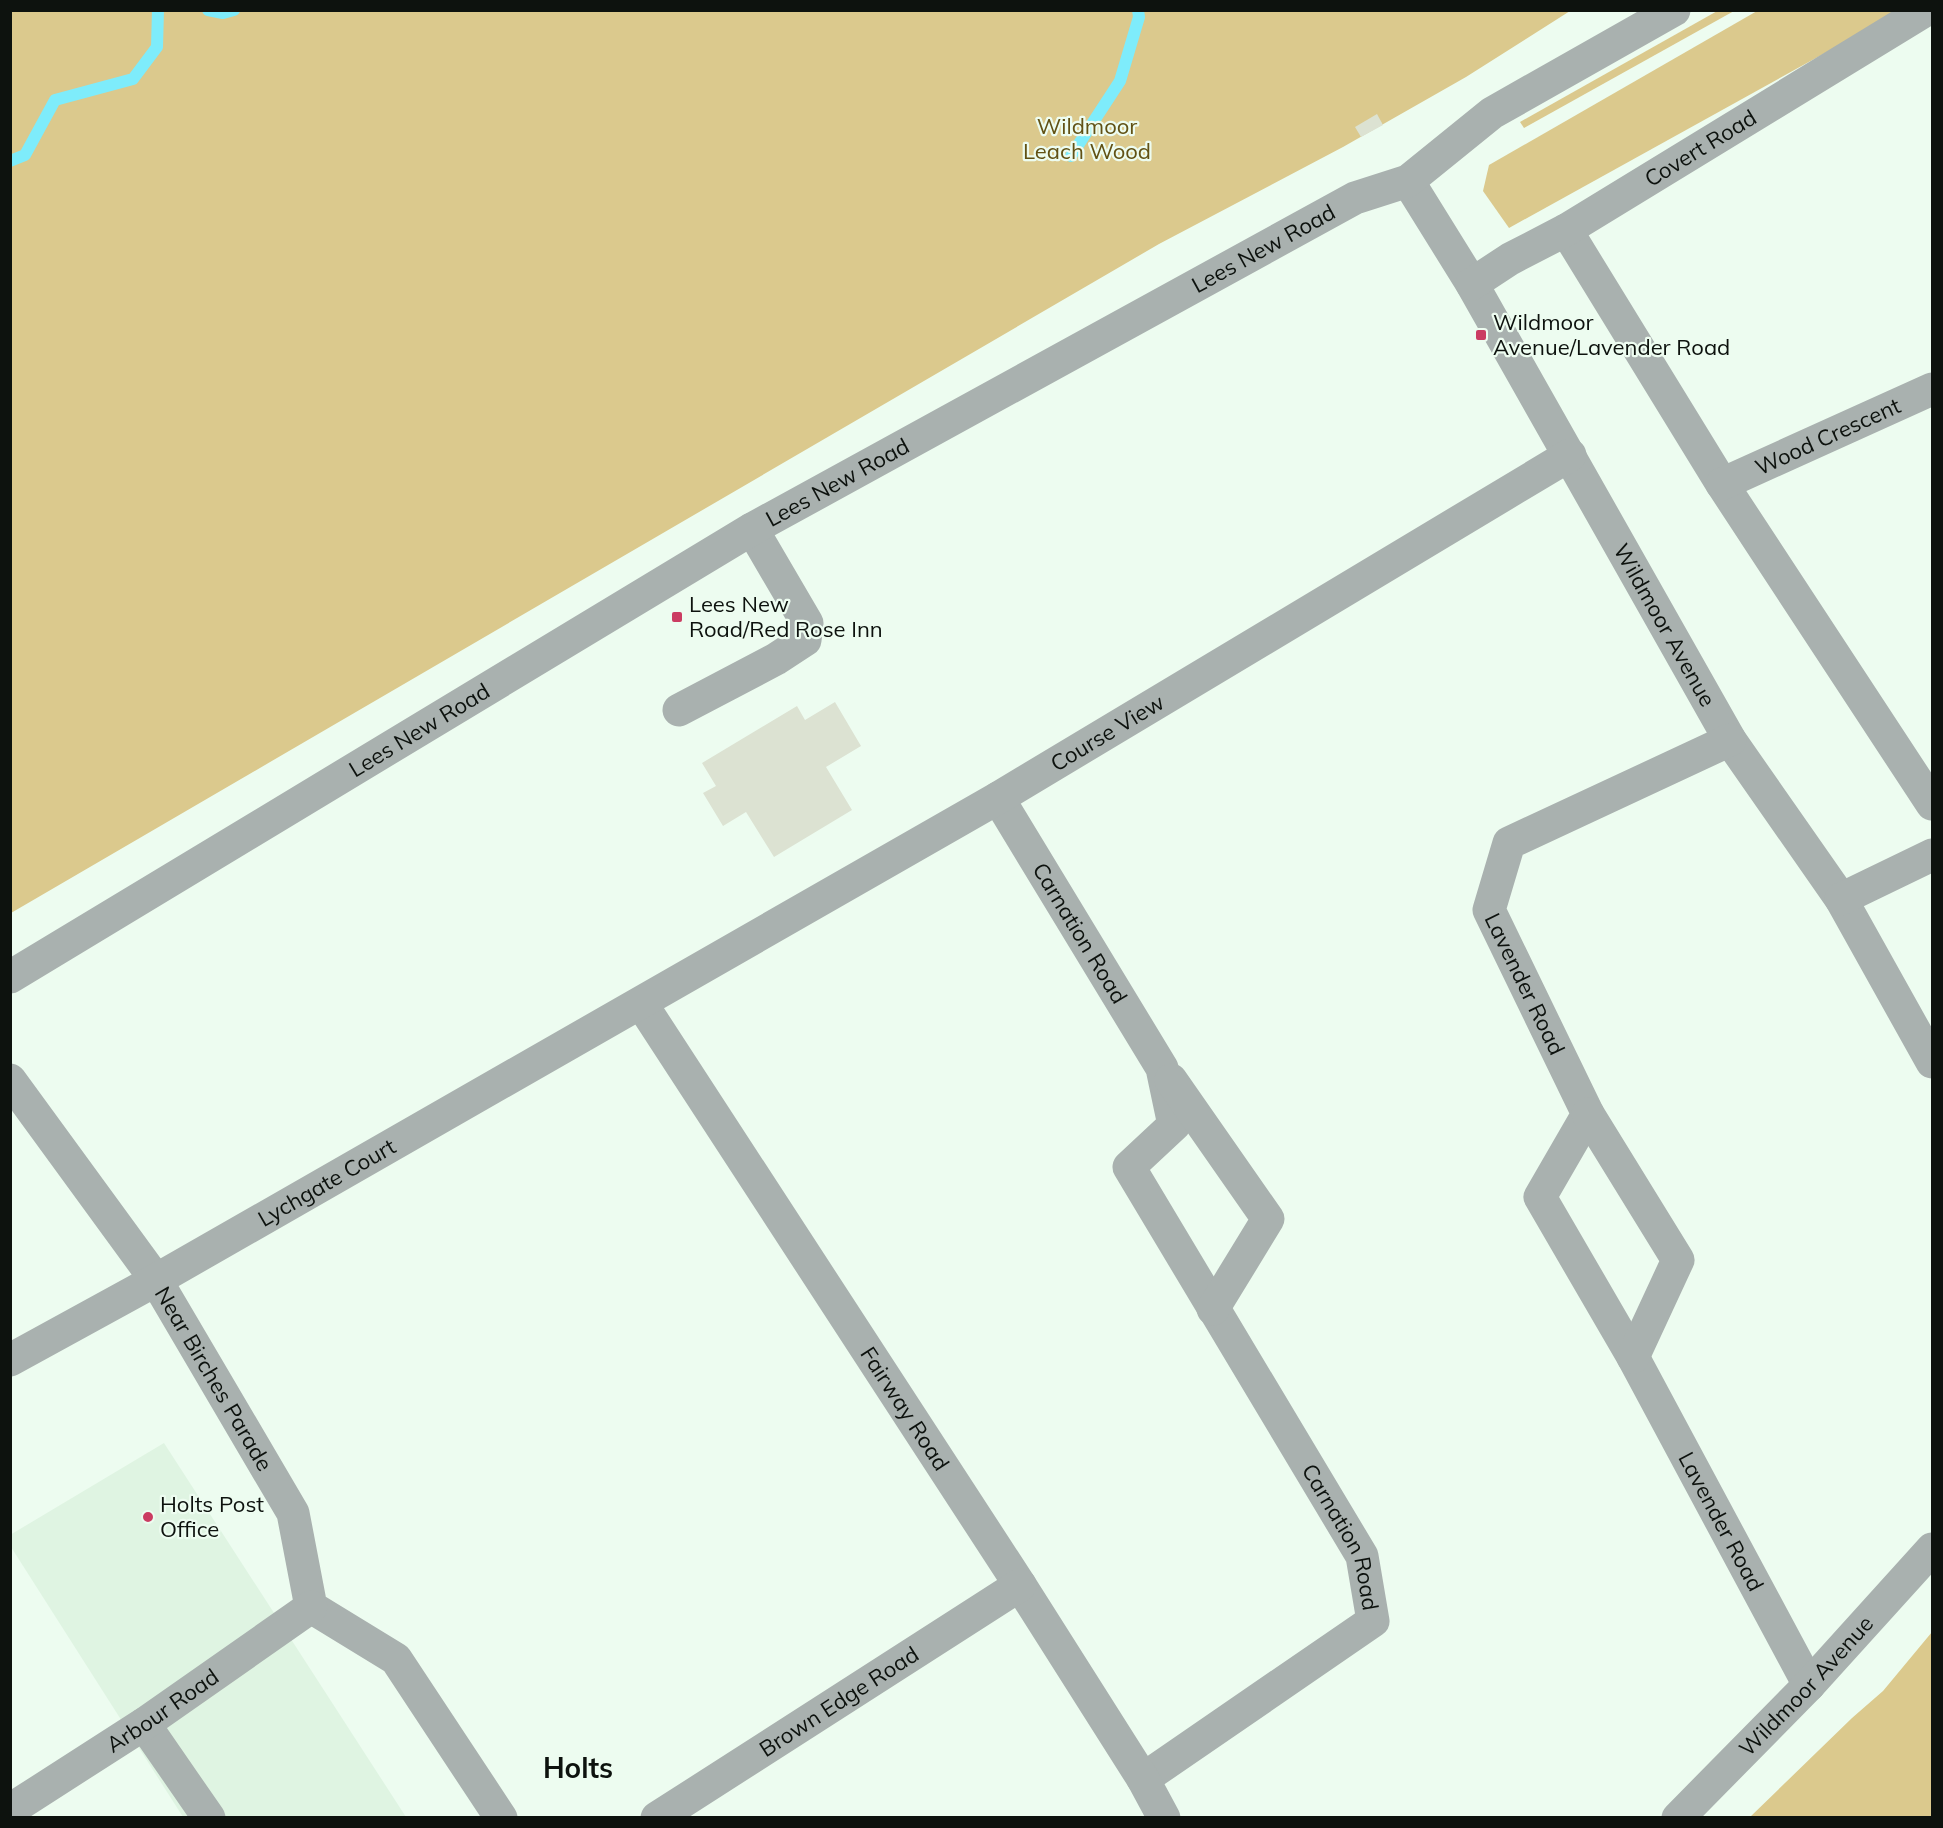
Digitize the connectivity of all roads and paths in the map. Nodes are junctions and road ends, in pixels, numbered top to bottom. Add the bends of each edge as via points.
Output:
1 (1674, 10) edge
2 (1926, 10) edge
3 (1408, 181) junction
4 (1566, 230) junction
5 (1472, 284) junction
6 (1932, 389) edge
7 (1570, 455) junction
8 (1722, 484) junction
9 (752, 529) junction
10 (679, 710) dead end
11 (1730, 740) junction
12 (998, 798) junction
13 (1932, 804) edge
14 (1932, 855) edge
15 (1840, 899) junction
16 (10, 977) edge
17 (640, 1003) junction
18 (1932, 1062) edge
19 (1162, 1068) junction
20 (10, 1080) edge
21 (1588, 1114) junction
22 (156, 1280) junction
23 (1213, 1309) junction
24 (1633, 1357) junction
25 (10, 1360) edge
26 (1932, 1549) edge
27 (1020, 1585) junction
28 (311, 1607) junction
29 (1809, 1684) junction
30 (144, 1724) junction
31 (1143, 1779) junction
32 (10, 1810) edge
33 (209, 1818) edge
34 (501, 1818) edge
35 (657, 1818) edge
36 (1164, 1818) edge
37 (1678, 1818) edge

1 - 3 street, Lees New Road via 1492,113
2 - 4 street, Covert Road
3 - 5 street, Wildmoor Avenue
3 - 9 street, Lees New Road via 1355,198
4 - 5 street, Covert Road
4 - 8 street
5 - 7 street, Wildmoor Avenue
6 - 8 street, Wood Crescent
7 - 11 street, Wildmoor Avenue
7 - 12 street, Course View
8 - 13 street
9 - 10 street via 807,623 805,640
9 - 16 street, Lees New Road
11 - 15 street, Wildmoor Avenue
11 - 21 street, Lavender Road via 1509,843 1489,910
12 - 17 street, Course View
12 - 19 street, Carnation Road
14 - 15 street
15 - 18 street, Wildmoor Avenue
17 - 22 street, Lychgate Court
17 - 27 street, Fairway Road
19 - 23 street, Carnation Road via 1174,1125 1130,1167
19 - 23 street, Carnation Road via 1268,1219
20 - 22 street, Near Birches Parade
21 - 24 street, Lavender Road via 1678,1260
21 - 24 street, Lavender Road via 1540,1197
22 - 25 street, Lychgate Court
22 - 28 street, Near Birches Parade via 293,1513
23 - 31 street, Carnation Road via 1362,1556 1373,1621
24 - 29 street, Lavender Road
26 - 29 street, Wildmoor Avenue
27 - 31 street, Fairway Road
27 - 35 street, Brown Edge Road
28 - 30 street, Arbour Road
28 - 34 street via 396,1659
29 - 37 street, Wildmoor Avenue
30 - 32 street, Arbour Road
30 - 33 street
31 - 36 street, Fairway Road

